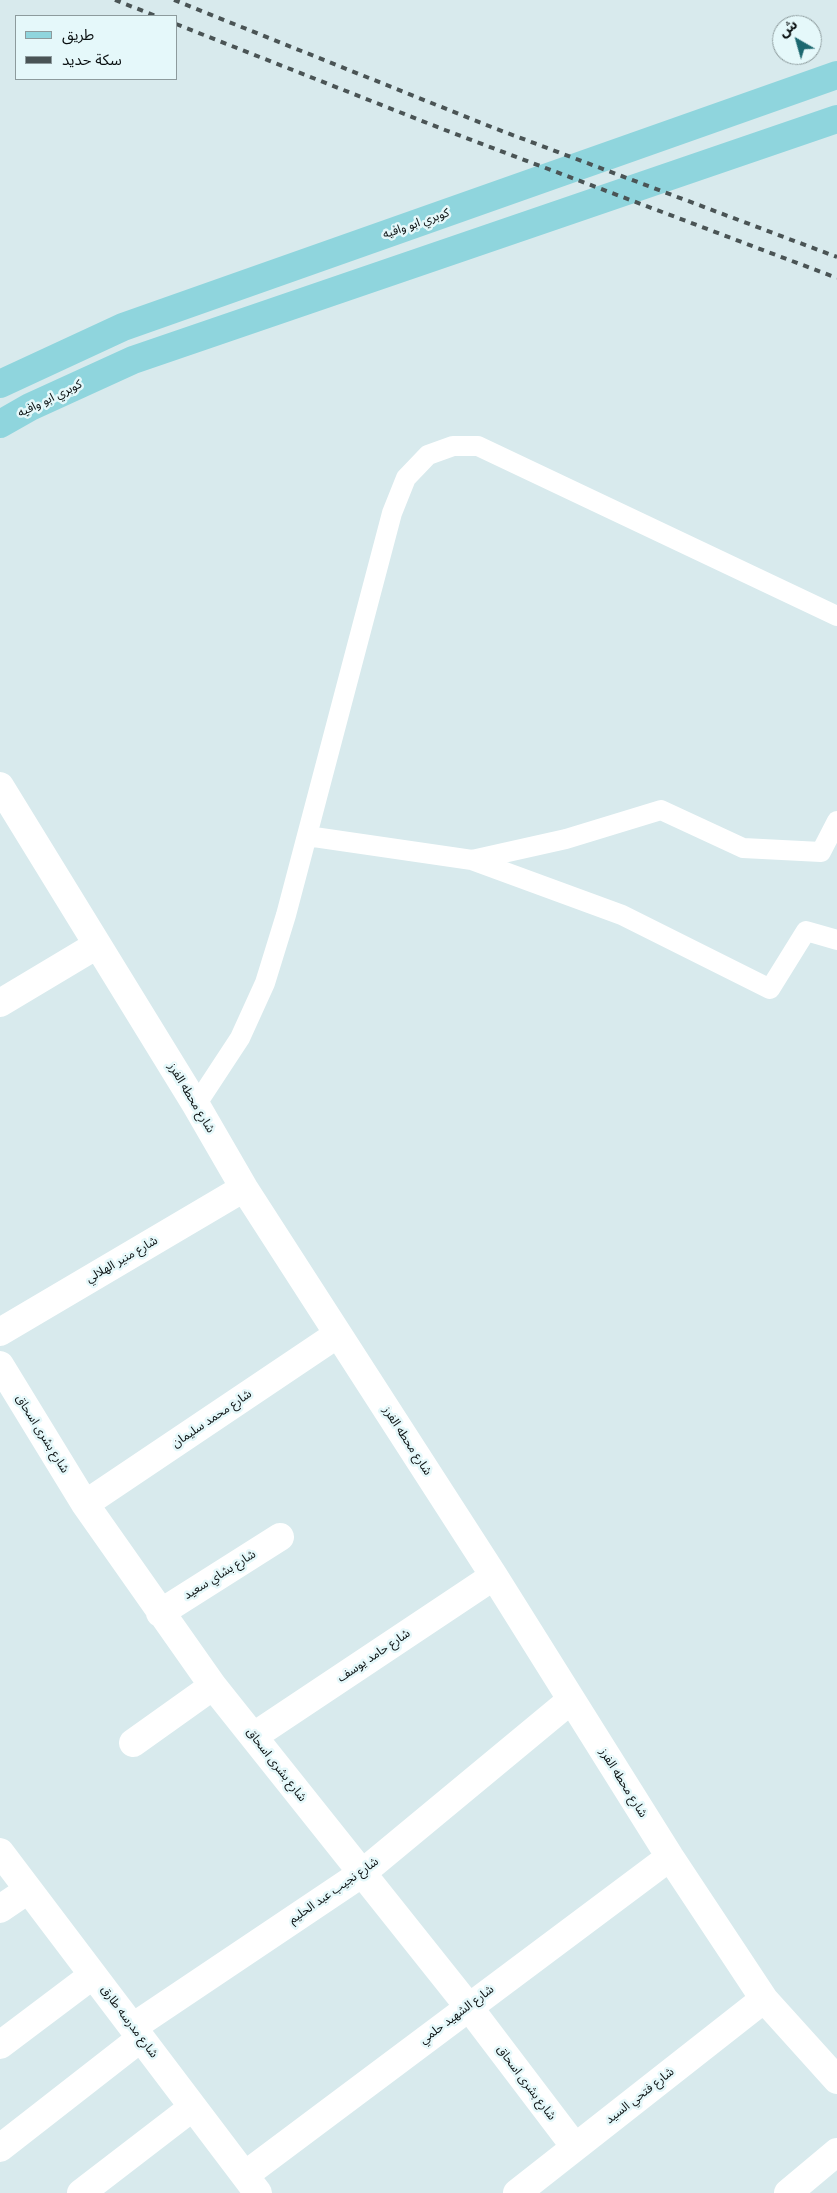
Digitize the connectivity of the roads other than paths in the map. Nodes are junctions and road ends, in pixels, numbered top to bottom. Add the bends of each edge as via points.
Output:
1 (837, 76) edge
2 (837, 119) edge
3 (0, 384) edge
4 (0, 424) edge
5 (837, 616) edge
6 (0, 786) edge
7 (837, 821) edge
8 (307, 836) junction
9 (472, 860) junction
10 (837, 940) edge
11 (97, 945) junction
12 (0, 1003) edge
13 (196, 1105) junction
14 (244, 1188) junction
15 (0, 1332) edge
16 (338, 1334) junction
17 (0, 1365) edge
18 (85, 1504) junction
19 (280, 1537) dead end
20 (494, 1576) junction
21 (160, 1613) junction
22 (212, 1686) junction
23 (571, 1700) junction
24 (254, 1736) junction
25 (133, 1743) dead end
26 (0, 1852) edge
27 (670, 1857) junction
28 (361, 1874) junction
29 (28, 1890) junction
30 (0, 1909) edge
31 (93, 1975) junction
32 (764, 1999) junction
33 (468, 2006) junction
34 (137, 2033) junction
35 (0, 2045) edge
36 (837, 2080) edge
37 (193, 2107) junction
38 (575, 2147) junction
39 (0, 2148) edge
40 (837, 2152) edge
41 (249, 2186) edge
42 (81, 2193) edge
43 (517, 2193) edge
44 (788, 2193) edge

1 - 3 main road, كوبري ابو وافيه via 123,327
2 - 4 main road, كوبري ابو وافيه via 133,360
5 - 8 lane via 478,446 454,446 428,455 406,478 392,512
6 - 11 street, شارع محطه الفرز
7 - 9 lane via 821,852 743,848 661,810 566,839
8 - 9 lane
8 - 13 lane via 265,983 240,1038
9 - 10 lane via 622,915 770,990 806,931
11 - 12 street
11 - 13 street, شارع محطه الفرز
13 - 14 street, شارع محطه الفرز
14 - 15 street, شارع منير الهلالي
14 - 16 street, شارع محطه الفرز
16 - 18 street, شارع محمد سليمان
16 - 20 street, شارع محطه الفرز
17 - 18 street, شارع بشرى اسحاق
18 - 21 street, شارع بشرى اسحاق
19 - 21 street, شارع بشاي سعيد
20 - 23 street, شارع محطه الفرز
20 - 24 street, شارع حامد يوسف
21 - 22 street, شارع بشرى اسحاق
22 - 24 street, شارع بشرى اسحاق
22 - 25 street
23 - 27 street, شارع محطه الفرز
23 - 28 street, شارع نجيب عبد الحليم
24 - 28 street, شارع بشرى اسحاق
26 - 29 street, شارع مدرسه طارق
27 - 32 street, شارع محطه الفرز
27 - 33 street, شارع الشهيد حلمي
28 - 33 street, شارع بشرى اسحاق
28 - 34 street, شارع نجيب عبد الحليم
29 - 30 street
29 - 31 street, شارع مدرسه طارق
31 - 34 street, شارع مدرسه طارق
31 - 35 street
32 - 36 street, شارع محطه الفرز
32 - 38 street, شارع فتحي السيد
33 - 38 street, شارع بشرى اسحاق
33 - 41 street, شارع الشهيد حلمي
34 - 37 street, شارع مدرسه طارق
34 - 39 street, شارع نجيب عبد الحليم
37 - 41 street, شارع مدرسه طارق
37 - 42 street
38 - 43 street, شارع فتحي السيد
40 - 44 street

